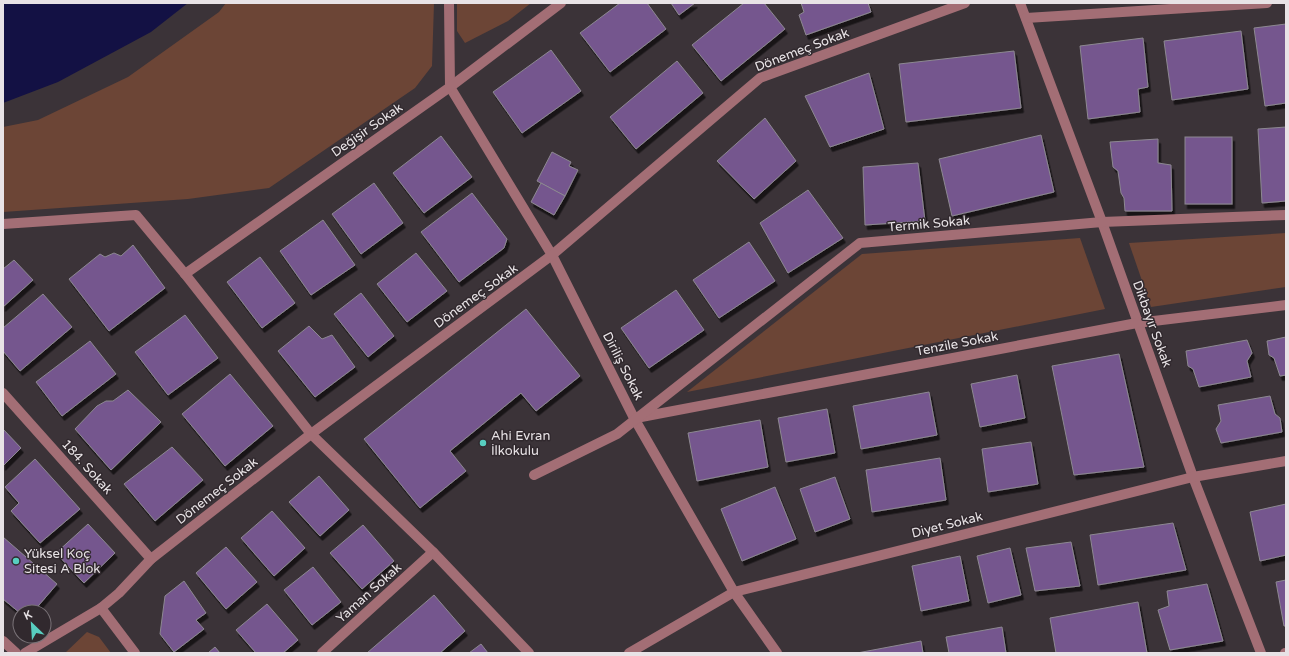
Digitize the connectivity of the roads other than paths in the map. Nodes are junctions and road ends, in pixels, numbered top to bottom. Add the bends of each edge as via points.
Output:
1 (449, 3) edge
2 (561, 3) edge
3 (965, 3) edge
4 (1020, 3) edge
5 (1267, 3) edge
6 (1026, 18) junction
7 (450, 87) junction
8 (1286, 215) edge
9 (1102, 222) junction
10 (3, 224) edge
11 (552, 255) junction
12 (185, 274) junction
13 (1286, 305) edge
14 (1137, 323) junction
15 (3, 393) edge
16 (634, 418) junction
17 (311, 434) junction
18 (1286, 461) edge
19 (534, 475) dead end
20 (1193, 477) junction
21 (433, 552) junction
22 (151, 560) junction
23 (734, 592) junction
24 (101, 608) junction
25 (3, 641) edge
26 (16, 653) edge
27 (24, 653) edge
28 (135, 653) edge
29 (322, 653) edge
30 (529, 653) edge
31 (629, 653) edge
32 (778, 653) edge
33 (1261, 653) edge

1 - 7 street
2 - 7 street, Değişir Sokak
3 - 11 street, Dönemeç Sokak via 760,78
4 - 6 street, Dikbayır Sokak
5 - 6 street
6 - 9 street, Dikbayır Sokak
7 - 11 street, Diriliş Sokak
7 - 12 street, Değişir Sokak
8 - 9 street, Termik Sokak
9 - 14 street, Dikbayır Sokak
9 - 16 street, Termik Sokak via 860,242
10 - 12 street via 136,215
11 - 16 street, Diriliş Sokak
11 - 17 street, Dönemeç Sokak
12 - 17 street
13 - 14 street, Tenzile Sokak
14 - 16 street, Tenzile Sokak
14 - 20 street, Dikbayır Sokak
15 - 22 street, 184. Sokak
16 - 19 street, Termik Sokak via 617,434
16 - 23 street, Diriliş Sokak
17 - 21 street
17 - 22 street, Dönemeç Sokak
18 - 20 street, Diyet Sokak
20 - 23 street, Diyet Sokak
20 - 33 street, Dikbayır Sokak
21 - 29 street, Yaman Sokak
21 - 30 street
22 - 24 street, Dönemeç Sokak
23 - 31 street, Diyet Sokak
23 - 32 street, Diriliş Sokak
24 - 27 street, Dönemeç Sokak
24 - 28 street
25 - 26 street

